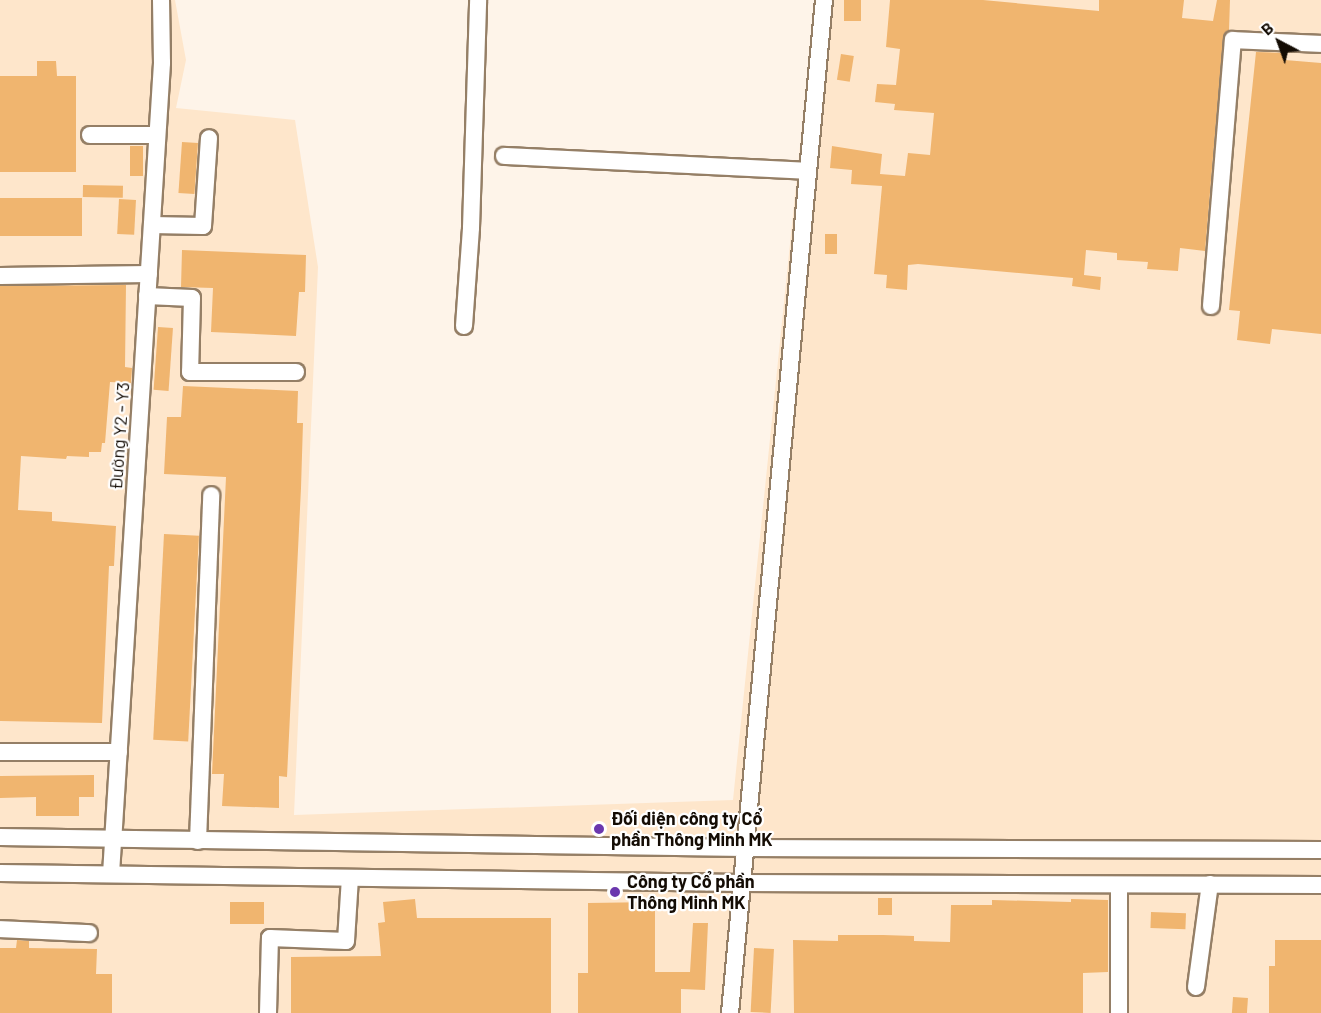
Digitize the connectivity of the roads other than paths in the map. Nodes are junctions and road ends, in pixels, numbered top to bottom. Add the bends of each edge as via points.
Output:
1 (161, 0) edge
2 (478, 0) edge
3 (824, 0) edge
4 (1321, 44) edge
5 (90, 135) dead end
6 (155, 135) junction
7 (208, 138) dead end
8 (504, 156) dead end
9 (808, 171) junction
10 (152, 225) junction
11 (149, 274) junction
12 (0, 276) edge
13 (147, 296) junction
14 (1211, 306) dead end
15 (464, 326) dead end
16 (296, 372) dead end
17 (211, 495) dead end
18 (0, 752) edge
19 (119, 752) junction
20 (0, 837) edge
21 (115, 837) junction
22 (198, 841) junction
23 (745, 848) junction
24 (1321, 850) edge
25 (0, 873) edge
26 (111, 874) junction
27 (350, 878) junction
28 (742, 883) junction
29 (1210, 884) junction
30 (1119, 885) junction
31 (1321, 885) edge
32 (0, 928) edge
33 (89, 933) dead end
34 (1196, 987) dead end
35 (268, 1013) edge
36 (730, 1013) edge
37 (1119, 1013) edge

1 - 6 street, Đường Y2 - Y3 via 162,63
2 - 15 street
3 - 9 street
4 - 14 street via 1233,40
5 - 6 street
6 - 10 street, Đường Y2 - Y3
7 - 10 street via 202,226
8 - 9 street
9 - 23 street
10 - 11 street, Đường Y2 - Y3
11 - 12 street
11 - 13 street, Đường Y2 - Y3
13 - 16 street via 192,298 189,372
13 - 19 street, Đường Y2 - Y3
17 - 22 street
18 - 19 street
19 - 21 street, Đường Y2 - Y3
20 - 21 street
21 - 22 street
21 - 26 street, Đường Y2 - Y3
22 - 23 street
23 - 24 street
23 - 28 street
25 - 26 street
26 - 27 street
27 - 28 street
27 - 35 street via 346,941 270,938
28 - 30 street
28 - 36 street
29 - 30 street
29 - 31 street
29 - 34 street
30 - 37 street
32 - 33 street

